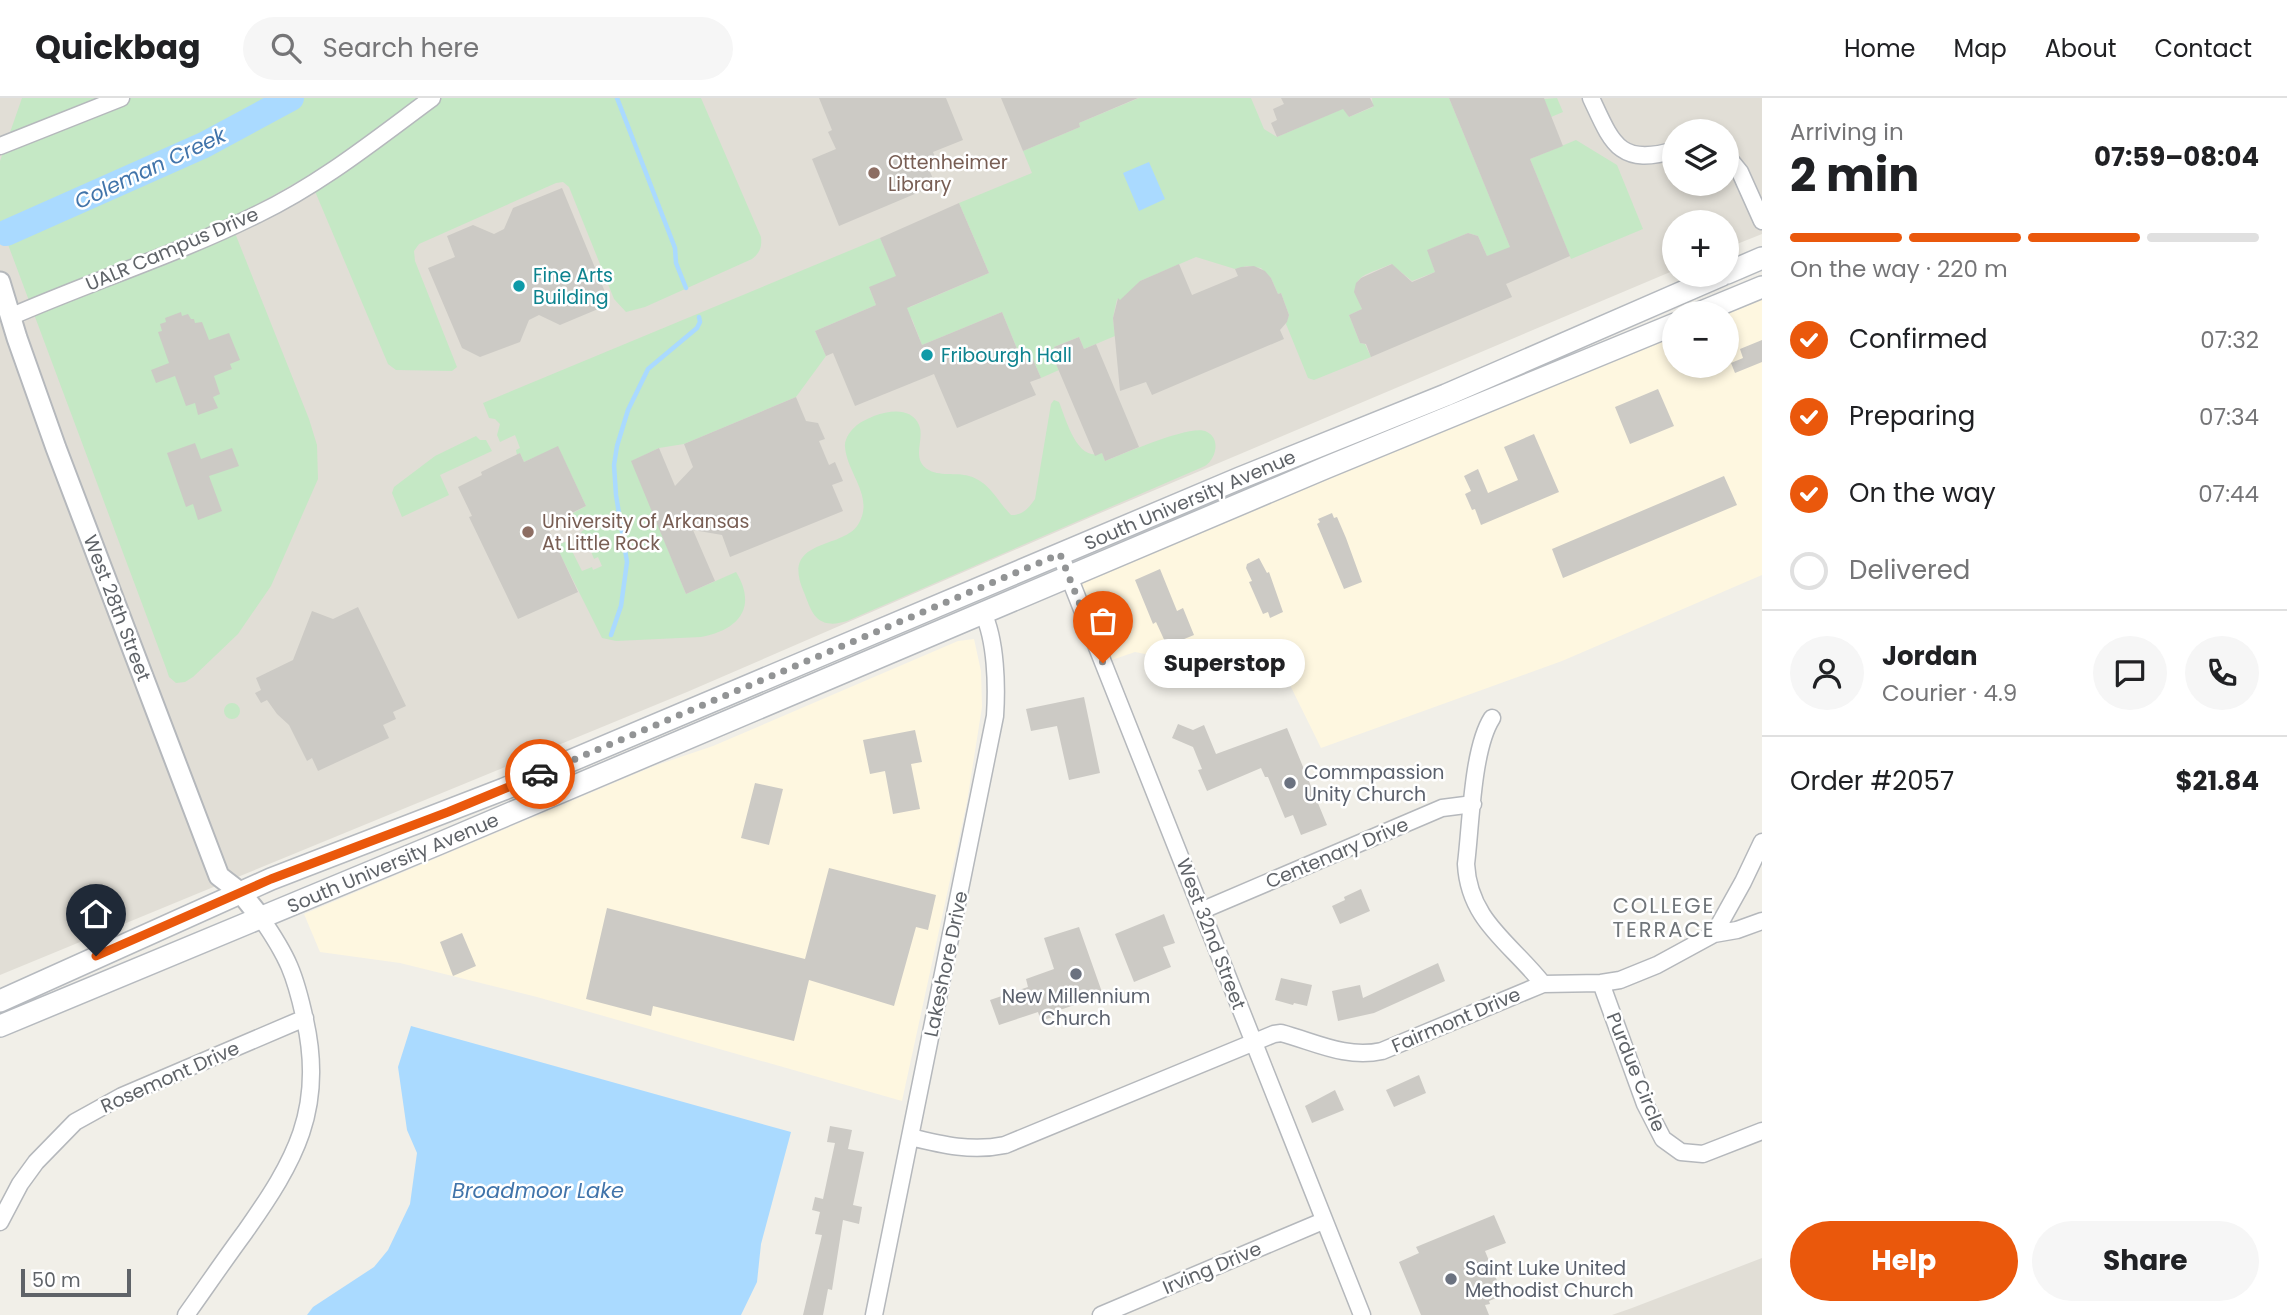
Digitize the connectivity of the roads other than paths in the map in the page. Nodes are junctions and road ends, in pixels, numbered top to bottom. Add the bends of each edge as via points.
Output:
1 (121, 98) edge
2 (432, 98) edge
3 (1591, 98) edge
4 (0, 146) edge
5 (1662, 153) edge
6 (1739, 171) edge
7 (1762, 221) edge
8 (1762, 258) edge
9 (1739, 267) edge
10 (0, 282) edge
11 (1694, 287) edge
12 (1762, 287) edge
13 (1728, 301) edge
14 (10, 317) junction
15 (1662, 329) edge
16 (1060, 554) junction
17 (1069, 577) junction
18 (983, 613) junction
19 (1492, 718) dead end
20 (1473, 804) junction
21 (1762, 842) edge
22 (241, 893) junction
23 (1203, 910) junction
24 (261, 918) junction
25 (1762, 920) edge
26 (1713, 934) junction
27 (1543, 984) junction
28 (1601, 984) junction
29 (0, 1001) edge
30 (305, 1018) junction
31 (0, 1026) edge
32 (1252, 1042) junction
33 (1762, 1131) edge
34 (910, 1137) junction
35 (0, 1222) edge
36 (1323, 1222) junction
37 (186, 1315) edge
38 (874, 1315) edge
39 (1101, 1315) edge
40 (1362, 1315) edge

1 - 4 street
2 - 14 street, UALR Campus Drive via 331,173 259,214
3 - 5 street via 1612,141 1622,149 1643,157
6 - 7 street
8 - 9 main road
10 - 14 street, West 28th Street
11 - 16 main road, South University Avenue
12 - 13 main road
14 - 22 street, West 28th Street via 219,876
15 - 17 main road, South University Avenue
16 - 17 street, West 32nd Street
16 - 22 main road, South University Avenue via 460,807
17 - 18 main road, South University Avenue
17 - 23 street, West 32nd Street
18 - 24 main road, South University Avenue
18 - 34 street, Lakeshore Drive via 995,676 995,716
19 - 20 street via 1479,752
20 - 23 street, Centenary Drive via 1442,808
20 - 27 street via 1466,864 1471,894 1485,920
21 - 26 street
22 - 24 street, West 28th Street
22 - 29 main road, South University Avenue
23 - 32 street, West 32nd Street
24 - 30 street via 292,967
24 - 31 main road, South University Avenue
25 - 26 street, Fairmont Drive
26 - 28 street, Fairmont Drive via 1657,965
27 - 28 street, Fairmont Drive
27 - 32 street, Fairmont Drive via 1371,1053 1339,1052 1281,1033
28 - 33 street, Purdue Circle via 1645,1104 1663,1139 1681,1152 1703,1154
30 - 35 street, Rosemont Drive via 122,1096 75,1122 36,1162
30 - 37 street via 311,1094 299,1142 279,1181
32 - 34 street, Fairmont Drive via 1005,1146 950,1147
32 - 36 street, West 32nd Street
34 - 38 street, Lakeshore Drive
36 - 39 street, Irving Drive
36 - 40 street, West 32nd Street

